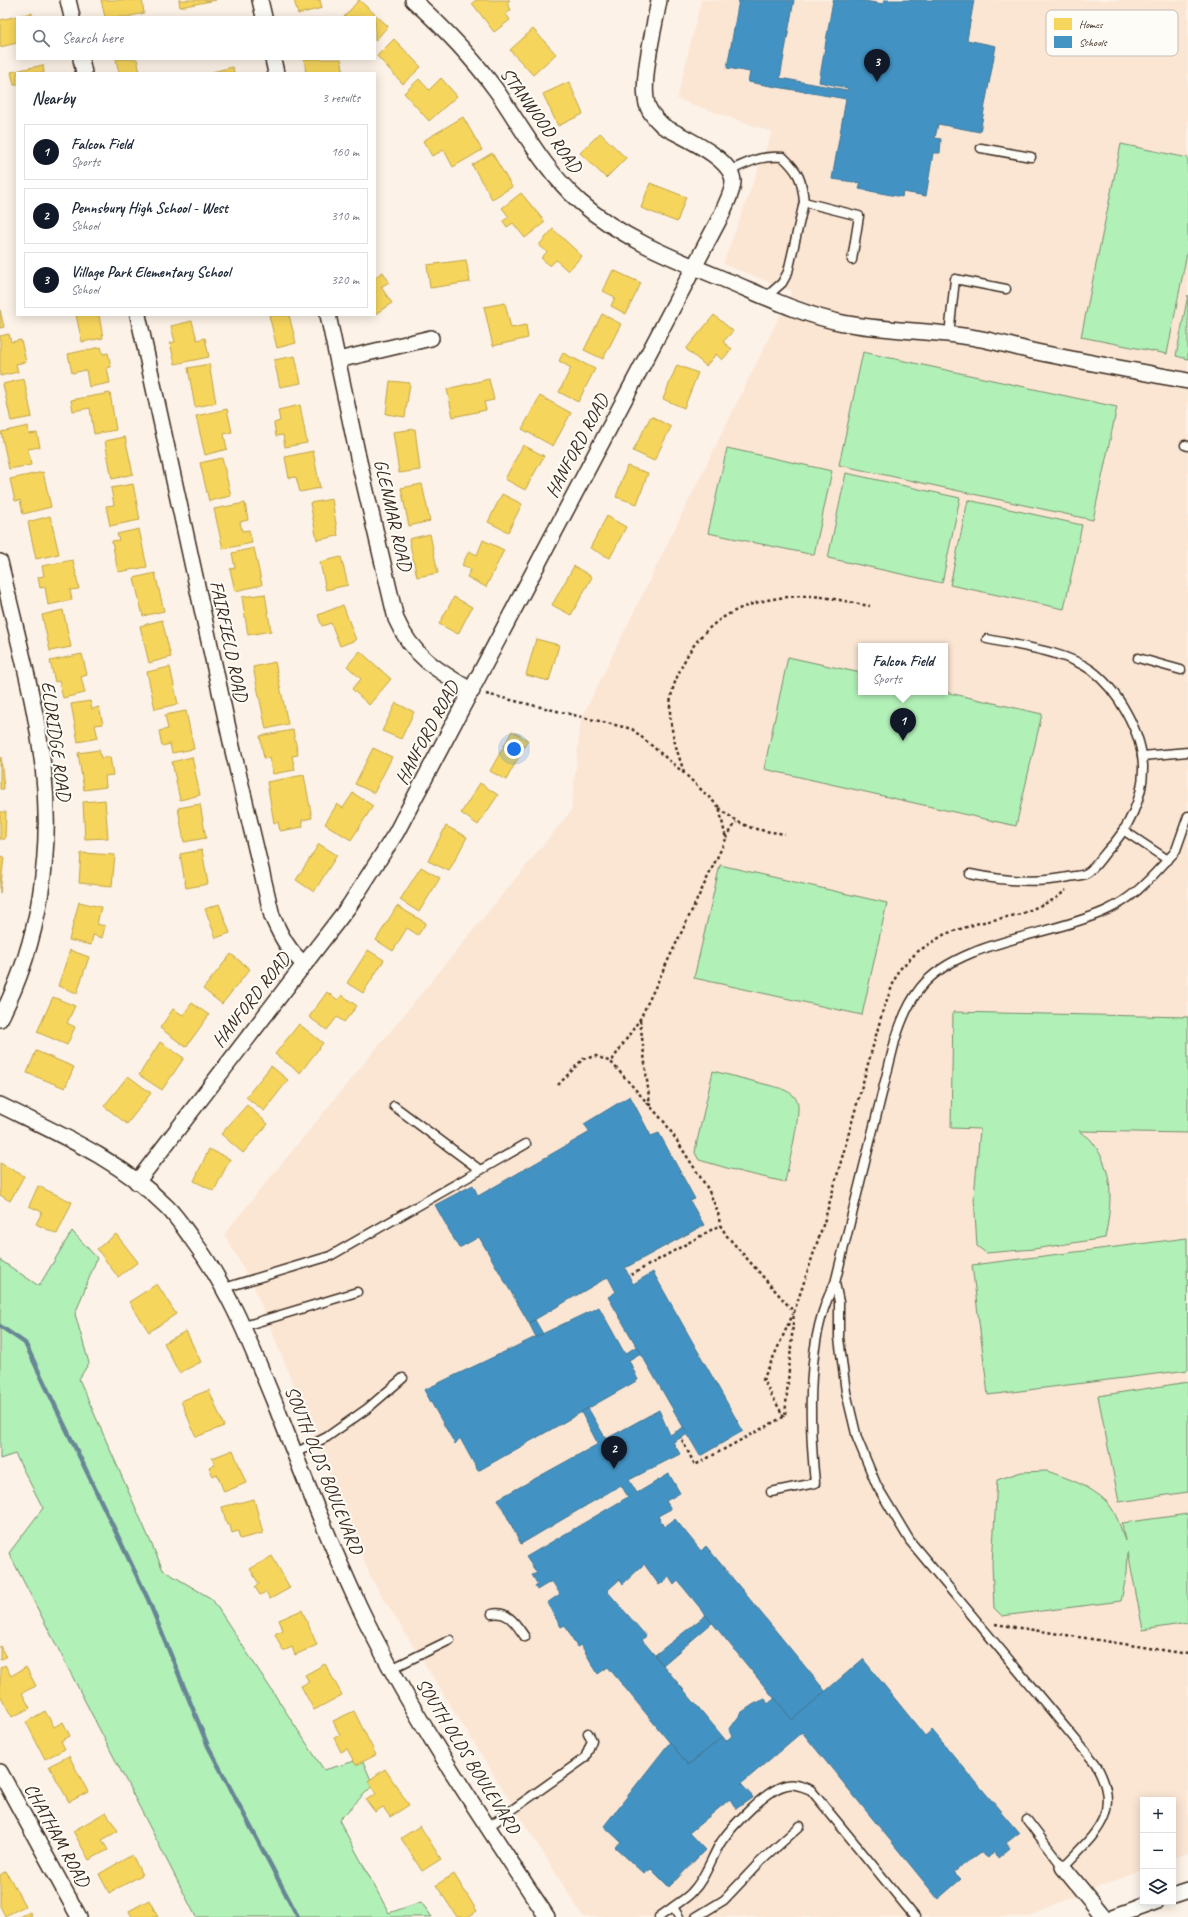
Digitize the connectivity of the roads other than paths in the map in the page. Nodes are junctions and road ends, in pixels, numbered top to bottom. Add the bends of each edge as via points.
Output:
1 (68, 0) edge
2 (260, 0) edge
3 (413, 0) edge
4 (659, 0) edge
5 (72, 16) edge
6 (264, 16) edge
7 (81, 60) edge
8 (273, 60) edge
9 (84, 72) edge
10 (276, 72) edge
11 (981, 148) dead end
12 (1031, 157) dead end
13 (729, 171) junction
14 (804, 202) junction
15 (852, 260) dead end
16 (694, 267) junction
17 (1006, 289) dead end
18 (766, 297) junction
19 (138, 316) edge
20 (328, 316) edge
21 (949, 335) junction
22 (431, 338) dead end
23 (338, 360) junction
24 (1188, 381) edge
25 (0, 562) edge
26 (987, 639) dead end
27 (1138, 658) dead end
28 (1181, 670) dead end
29 (472, 691) junction
30 (1188, 752) edge
31 (1142, 756) junction
32 (1188, 816) edge
33 (1123, 830) junction
34 (1168, 860) junction
35 (970, 874) dead end
36 (305, 964) junction
37 (0, 1018) edge
38 (0, 1105) edge
39 (394, 1106) dead end
40 (526, 1144) dead end
41 (480, 1170) junction
42 (137, 1182) junction
43 (836, 1284) junction
44 (224, 1288) junction
45 (357, 1292) dead end
46 (244, 1326) junction
47 (402, 1378) dead end
48 (295, 1453) junction
49 (771, 1492) dead end
50 (492, 1614) dead end
51 (525, 1637) dead end
52 (450, 1640) dead end
53 (391, 1669) junction
54 (588, 1733) dead end
55 (0, 1772) edge
56 (1027, 1820) dead end
57 (800, 1826) dead end
58 (488, 1827) junction
59 (1063, 1867) junction
60 (1188, 1891) edge
61 (1176, 1895) edge
62 (1147, 1905) edge
63 (673, 1907) junction
64 (79, 1917) edge
65 (547, 1917) edge
66 (660, 1917) edge
67 (679, 1917) edge
68 (696, 1917) edge
69 (915, 1917) edge
70 (1104, 1917) edge
71 (1113, 1917) edge

1 - 5 street
2 - 6 street
3 - 16 street, STANWOOD ROAD via 453,37 485,75 543,162 568,190 612,226
4 - 13 street via 647,70 645,97 648,108 663,126 715,156
7 - 9 street
8 - 10 street
11 - 12 lane
13 - 14 lane via 758,158 783,157 796,170 802,185
13 - 16 street, HANFORD ROAD via 733,177 733,185 722,214
14 - 15 lane via 859,216
14 - 18 lane via 788,272 782,283
16 - 18 street, STANWOOD ROAD
16 - 29 street, HANFORD ROAD
17 - 21 lane via 956,279
18 - 21 street, STANWOOD ROAD via 810,314 843,323 886,330
19 - 36 street, FAIRFIELD ROAD via 232,751 272,916 291,952
20 - 23 street, GLENMAR ROAD
21 - 24 street, STANWOOD ROAD via 969,336 1032,351
22 - 23 street
23 - 29 street, GLENMAR ROAD via 396,619 411,646 424,660
25 - 37 street, ELDRIDGE ROAD via 36,721 43,766 46,840 42,889 35,926 11,998
26 - 31 lane via 1064,657 1091,670 1117,696 1131,723
27 - 28 lane
29 - 36 street, HANFORD ROAD via 377,865
30 - 31 lane
31 - 33 lane via 1143,776 1140,788 1132,815
32 - 34 lane via 1176,850
33 - 34 lane
33 - 35 lane via 1117,841 1087,873 1047,882 1001,880
34 - 43 lane via 1145,884 1108,910 974,952 948,964 921,987 905,1012 895,1041
36 - 42 street, HANFORD ROAD
38 - 42 street, SOUTH OLDS BOULEVARD via 76,1142 109,1161
39 - 41 lane
40 - 41 lane
41 - 44 lane via 330,1256
42 - 44 street, SOUTH OLDS BOULEVARD via 177,1218 206,1257
43 - 49 lane via 827,1299 813,1368 811,1410 815,1483
43 - 59 lane via 840,1302 839,1338 846,1392 857,1438 889,1509 910,1541 1094,1763 1105,1782 1106,1803 1103,1819 1093,1835
44 - 46 street, SOUTH OLDS BOULEVARD
45 - 46 lane
46 - 48 street, SOUTH OLDS BOULEVARD
47 - 48 lane via 368,1408 333,1433
48 - 53 street, SOUTH OLDS BOULEVARD via 335,1553
50 - 51 lane via 506,1614
52 - 53 lane
53 - 58 street, SOUTH OLDS BOULEVARD via 451,1771
54 - 58 lane via 592,1740 585,1758
55 - 64 street, CHATHAM ROAD
56 - 59 lane
57 - 68 lane via 759,1863 724,1900
58 - 65 street, SOUTH OLDS BOULEVARD
59 - 70 street
60 - 61 street
62 - 71 street
63 - 66 lane
63 - 67 lane
63 - 69 lane via 693,1892 721,1842 740,1818 765,1797 786,1785 792,1785 811,1790

